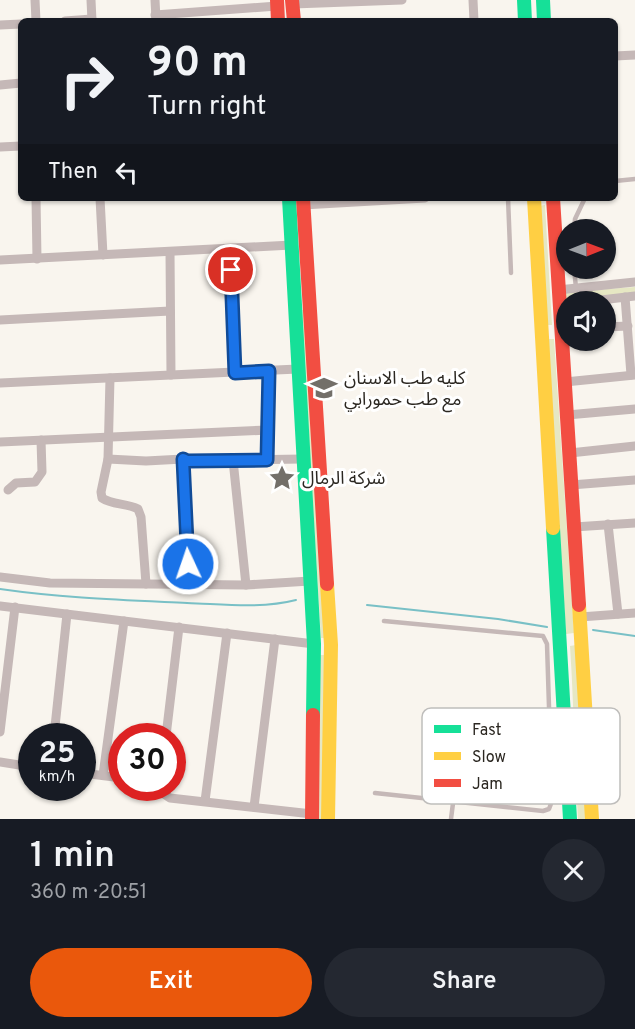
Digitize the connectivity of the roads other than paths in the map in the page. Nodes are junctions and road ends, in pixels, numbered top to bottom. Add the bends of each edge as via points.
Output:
1 (34, 0) edge
2 (91, 0) edge
3 (155, 0) edge
4 (402, 0) edge
5 (473, 0) edge
6 (524, 0) edge
7 (543, 0) edge
8 (292, 2) edge
9 (277, 3) edge
10 (215, 10) junction
11 (36, 18) edge
12 (92, 18) edge
13 (156, 18) edge
14 (215, 18) edge
15 (278, 18) edge
16 (294, 18) edge
17 (474, 18) edge
18 (525, 18) edge
19 (544, 18) edge
20 (18, 24) edge
21 (0, 25) edge
22 (635, 55) edge
23 (618, 56) edge
24 (18, 83) edge
25 (0, 85) edge
26 (18, 146) edge
27 (0, 147) edge
28 (635, 179) edge
29 (618, 181) edge
30 (36, 201) edge
31 (100, 201) edge
32 (289, 201) edge
33 (327, 201) edge
34 (508, 201) edge
35 (584, 201) edge
36 (303, 202) edge
37 (535, 202) edge
38 (554, 203) edge
39 (575, 219) edge
40 (292, 245) junction
41 (230, 249) junction
42 (170, 252) junction
43 (103, 255) junction
44 (37, 259) junction
45 (0, 260) edge
46 (511, 273) dead end
47 (575, 279) edge
48 (635, 282) edge
49 (576, 288) junction
50 (561, 291) edge
51 (572, 291) edge
52 (301, 293) junction
53 (630, 297) edge
54 (302, 309) junction
55 (170, 311) junction
56 (0, 320) edge
57 (630, 321) edge
58 (564, 351) edge
59 (298, 369) junction
60 (269, 371) junction
61 (235, 373) junction
62 (171, 375) junction
63 (633, 375) edge
64 (110, 378) junction
65 (565, 382) junction
66 (0, 383) edge
67 (635, 409) edge
68 (567, 415) junction
69 (268, 430) junction
70 (109, 437) junction
71 (41, 440) junction
72 (0, 442) edge
73 (635, 446) edge
74 (570, 453) junction
75 (108, 459) junction
76 (183, 459) junction
77 (303, 459) junction
78 (232, 460) junction
79 (267, 460) junction
80 (635, 480) edge
81 (571, 485) junction
82 (8, 490) dead end
83 (635, 523) edge
84 (608, 524) junction
85 (574, 527) junction
86 (0, 577) edge
87 (310, 581) junction
88 (146, 584) junction
89 (189, 585) junction
90 (246, 585) junction
91 (0, 606) edge
92 (15, 608) junction
93 (67, 614) junction
94 (618, 614) junction
95 (635, 614) edge
96 (124, 621) junction
97 (384, 621) dead end
98 (581, 624) junction
99 (559, 626) junction
100 (179, 627) junction
101 (227, 633) junction
102 (330, 636) junction
103 (275, 639) junction
104 (314, 645) junction
105 (560, 651) junction
106 (582, 651) junction
107 (331, 653) junction
108 (549, 708) edge
109 (563, 708) edge
110 (585, 708) edge
111 (55, 723) edge
112 (168, 723) edge
113 (0, 732) edge
114 (0, 762) edge
115 (18, 764) edge
116 (96, 774) edge
117 (103, 775) junction
118 (108, 776) edge
119 (375, 793) dead end
120 (422, 798) edge
121 (186, 799) edge
122 (205, 801) junction
123 (453, 804) edge
124 (473, 804) edge
125 (551, 804) edge
126 (569, 804) edge
127 (591, 804) edge
128 (254, 807) junction
129 (312, 817) edge
130 (328, 819) edge
131 (451, 819) edge
132 (570, 819) edge
133 (592, 819) edge

1 - 11 street
2 - 12 street
3 - 13 street
4 - 8 street
5 - 17 street
6 - 18 main road
7 - 19 main road
8 - 16 main road
9 - 10 street
9 - 15 main road
10 - 13 street
10 - 14 street
20 - 21 street
22 - 23 street
24 - 25 street
26 - 27 street
28 - 29 lane
30 - 44 street
31 - 43 street
32 - 40 main road
33 - 36 street
34 - 46 lane
35 - 39 lane
36 - 52 main road
37 - 38 main road
37 - 99 main road
38 - 50 main road
40 - 41 street
40 - 52 main road
41 - 42 street
41 - 61 street
42 - 43 street
42 - 55 street
43 - 44 street
44 - 45 street
47 - 49 lane
48 - 49 street
49 - 51 street
52 - 54 main road
53 - 57 street
54 - 59 main road
54 - 102 main road
55 - 56 street
55 - 62 street
57 - 63 street
58 - 65 main road
59 - 60 street
59 - 77 main road
60 - 61 street
60 - 69 street
61 - 62 street
62 - 64 street
63 - 65 street
64 - 66 street
64 - 70 street
65 - 68 main road
67 - 68 street
68 - 74 main road
69 - 70 street
69 - 79 street
70 - 71 street
70 - 75 street
71 - 72 street
71 - 82 street via 42,472 35,482 16,483
73 - 74 street
74 - 81 main road
75 - 76 street
75 - 88 street via 102,498 138,509
76 - 78 street
76 - 89 street
77 - 79 street
77 - 87 main road
78 - 79 street
78 - 90 street
80 - 81 street
81 - 85 main road
83 - 84 street
84 - 85 street
84 - 94 street
85 - 98 main road
86 - 88 street via 50,583
87 - 90 street
87 - 104 main road
88 - 89 street
89 - 90 street
91 - 92 street
92 - 93 street
92 - 113 street
93 - 96 street
93 - 111 street
94 - 95 street
94 - 98 street
96 - 100 street
96 - 117 street
97 - 108 lane via 543,636 547,644
98 - 99 main road via 575,635 567,636
98 - 106 main road
99 - 105 main road
100 - 101 street
100 - 112 street
101 - 103 street
101 - 122 street
102 - 104 main road
102 - 107 main road
103 - 104 street
103 - 128 street
104 - 107 main road
104 - 129 main road
105 - 106 main road via 570,644
105 - 109 main road
106 - 110 main road
107 - 130 main road
114 - 115 street
116 - 117 street
117 - 118 street
119 - 120 lane
121 - 122 street
122 - 128 street
123 - 131 lane
124 - 125 lane via 543,811
126 - 132 main road
127 - 133 main road
128 - 129 street

